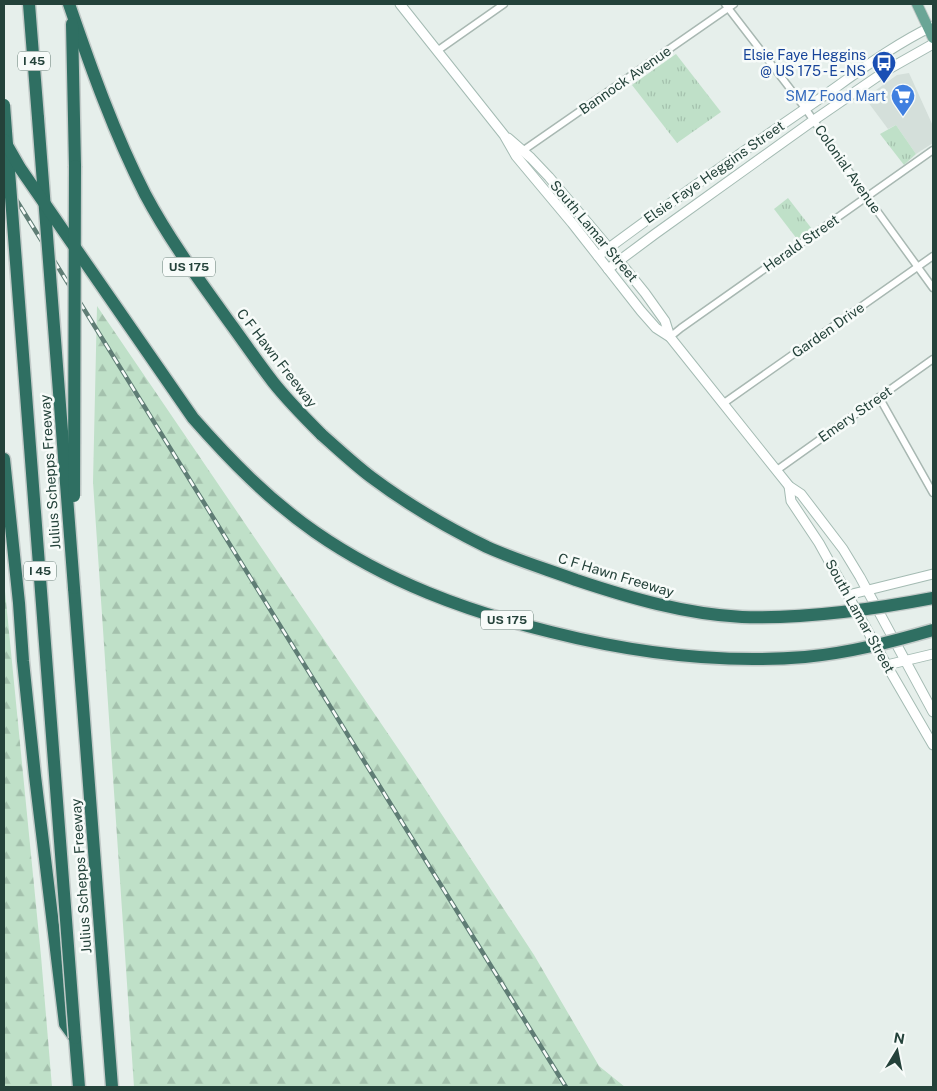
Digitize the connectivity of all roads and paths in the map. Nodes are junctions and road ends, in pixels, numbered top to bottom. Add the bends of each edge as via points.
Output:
1 (29, 4) edge
2 (70, 4) edge
3 (400, 4) edge
4 (504, 4) edge
5 (917, 4) edge
6 (729, 5) edge
7 (931, 27) edge
8 (933, 38) edge
9 (933, 44) edge
10 (437, 51) junction
11 (4, 104) edge
12 (806, 108) junction
13 (814, 120) junction
14 (4, 140) edge
15 (933, 150) edge
16 (520, 153) junction
17 (705, 178) junction
18 (714, 191) junction
19 (867, 197) junction
20 (608, 248) junction
21 (598, 256) junction
22 (933, 256) edge
23 (619, 261) junction
24 (918, 267) junction
25 (608, 269) junction
26 (933, 288) edge
27 (670, 337) junction
28 (933, 359) edge
29 (879, 397) junction
30 (724, 404) junction
31 (4, 459) edge
32 (777, 470) junction
33 (789, 486) junction
34 (933, 493) edge
35 (933, 574) edge
36 (74, 588) junction
37 (867, 590) junction
38 (848, 594) junction
39 (933, 598) edge
40 (933, 630) edge
41 (933, 654) edge
42 (906, 661) junction
43 (887, 665) junction
44 (933, 712) edge
45 (933, 745) edge
46 (75, 1038) junction
47 (79, 1087) edge
48 (112, 1087) edge

1 - 36 highway, Julius Schepps Freeway / I 45, bridge
2 - 36 highway, bridge via 76,166
2 - 39 highway, C F Hawn Freeway / US 175, bridge via 94,76 128,159 176,247 273,382 303,416 370,476 403,500 476,541 519,560 603,589 684,610 740,616 824,615
3 - 10 main road, South Lamar Street
4 - 10 street
5 - 7 main road
6 - 12 street, Colonial Avenue
6 - 16 street, Bannock Avenue
7 - 8 main road
7 - 12 main road, Elsie Faye Heggins Street via 913,35
9 - 13 main road, Elsie Faye Heggins Street via 887,70
10 - 16 main road, South Lamar Street
11 - 46 highway, Julius Schepps Freeway / I 45, bridge
12 - 13 street, Colonial Avenue
12 - 17 main road, Elsie Faye Heggins Street
13 - 18 main road, Elsie Faye Heggins Street
13 - 19 street, Colonial Avenue
14 - 40 highway, US 175, bridge via 20,168 193,418 224,453 278,504 316,533 373,568 431,595 503,620 586,641 679,656 746,660 806,657 864,649
15 - 19 street, Herald Street
16 - 20 main road, South Lamar Street via 549,176
16 - 21 main road, South Lamar Street
17 - 18 main road
17 - 20 main road, Elsie Faye Heggins Street
18 - 23 main road, Elsie Faye Heggins Street
19 - 24 street, Colonial Avenue
19 - 27 street, Herald Street
20 - 21 main road, Elsie Faye Heggins Street
20 - 23 main road, South Lamar Street
21 - 25 main road, South Lamar Street
22 - 24 street, Garden Drive
23 - 25 main road, Elsie Faye Heggins Street
23 - 27 main road, South Lamar Street via 665,321
24 - 26 street, Colonial Avenue
24 - 30 street, Garden Drive
25 - 27 main road, South Lamar Street via 656,328
27 - 30 main road, South Lamar Street
28 - 29 street, Emery Street
29 - 32 street, Emery Street
29 - 34 street
30 - 32 main road, South Lamar Street
31 - 46 highway via 48,886 65,1024
32 - 33 main road, South Lamar Street
33 - 37 main road, South Lamar Street via 802,494 817,514
33 - 38 main road, South Lamar Street via 791,500
35 - 37 main road
36 - 48 highway, Julius Schepps Freeway / I 45
37 - 38 main road
37 - 42 main road, South Lamar Street
38 - 43 main road, South Lamar Street
41 - 42 main road
42 - 43 main road
42 - 44 main road, South Lamar Street
43 - 45 main road, South Lamar Street
46 - 47 highway, Julius Schepps Freeway / I 45

